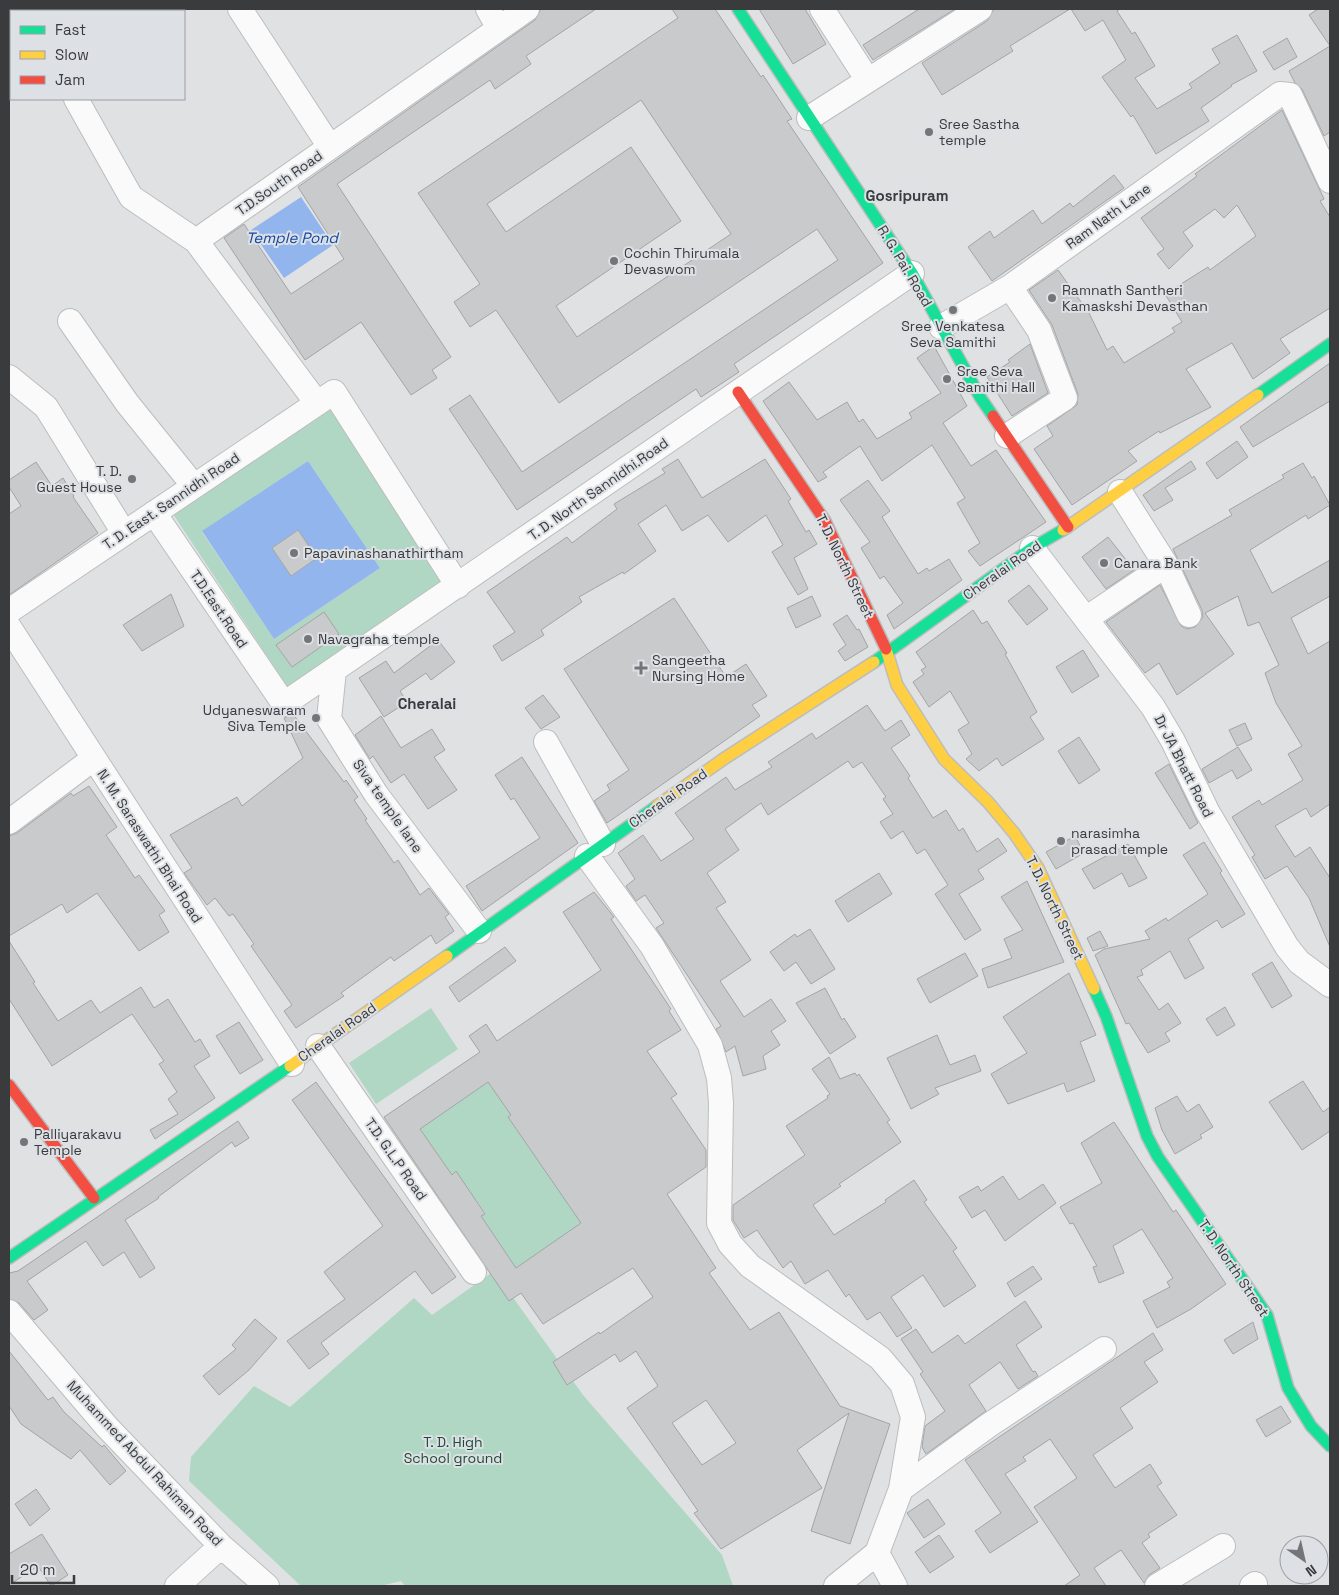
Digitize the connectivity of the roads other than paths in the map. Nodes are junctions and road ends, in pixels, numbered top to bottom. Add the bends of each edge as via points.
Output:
1 (240, 9) edge
2 (527, 9) edge
3 (738, 9) edge
4 (822, 9) edge
5 (980, 9) edge
6 (493, 18) edge
7 (867, 80) junction
8 (77, 100) edge
9 (809, 118) junction
10 (330, 147) junction
11 (1330, 181) edge
12 (196, 240) junction
13 (912, 273) junction
14 (1010, 287) junction
15 (70, 321) dead end
16 (940, 327) junction
17 (1330, 344) edge
18 (9, 377) edge
19 (738, 392) junction
20 (325, 397) junction
21 (1007, 436) junction
22 (194, 486) junction
23 (1120, 492) junction
24 (154, 513) junction
25 (1068, 527) junction
26 (124, 533) junction
27 (1032, 548) junction
28 (1166, 565) junction
29 (458, 586) junction
30 (9, 611) edge
31 (1190, 614) dead end
32 (1087, 618) junction
33 (9, 627) edge
34 (888, 653) junction
35 (334, 670) junction
36 (284, 704) joint
37 (546, 742) dead end
38 (93, 759) junction
39 (9, 822) edge
40 (595, 850) junction
41 (479, 931) junction
42 (1330, 984) edge
43 (318, 1046) junction
44 (292, 1064) junction
45 (9, 1085) edge
46 (94, 1198) junction
47 (9, 1258) edge
48 (474, 1272) dead end
49 (9, 1312) edge
50 (1104, 1349) dead end
51 (1330, 1446) edge
52 (901, 1489) junction
53 (221, 1546) junction
54 (1223, 1546) dead end
55 (877, 1553) junction
56 (177, 1586) edge
57 (267, 1586) edge
58 (836, 1586) edge
59 (895, 1586) edge
60 (1157, 1586) edge

1 - 10 street
2 - 6 street, T.D.South Road
3 - 9 street, R. G. Pai. Road
4 - 7 street
5 - 7 street
6 - 10 street, T.D.South Road
7 - 9 street
8 - 12 street via 131,197
9 - 13 street, R. G. Pai. Road
10 - 12 street, T.D.South Road
11 - 14 street, Ram Nath Lane via 1290,95 1280,94
12 - 20 street
13 - 16 street, R. G. Pai. Road
13 - 19 street, T. D. North Sannidhi.Road
14 - 16 street
14 - 21 street via 1039,330 1066,398
15 - 22 street via 127,403
16 - 21 street, R. G. Pai. Road via 980,397
17 - 23 street, Cheralai Road
18 - 26 street via 46,407
19 - 29 street, T. D. North Sannidhi.Road
19 - 34 street, T. D. North Street via 825,521
20 - 22 street, T. D. East. Sannidhi Road
20 - 29 street
21 - 25 street, R. G. Pai. Road
22 - 24 street, T. D. East. Sannidhi Road
23 - 25 street, Cheralai Road
23 - 28 street
24 - 26 street, T. D. East. Sannidhi Road
24 - 36 street, T.D.East.Road
25 - 27 street, Cheralai Road
26 - 30 street, T. D. East. Sannidhi Road
27 - 32 street, Dr JA Bhatt Road
27 - 34 street, Cheralai Road
28 - 31 street
28 - 32 street
29 - 35 street, T. D. North Sannidhi.Road
32 - 42 street, Dr JA Bhatt Road via 1163,724 1207,811 1287,947 1299,962
33 - 38 street, N. M. Saraswathi Bhai Road
34 - 40 street, Cheralai Road via 733,753
34 - 51 street, T. D. North Street via 897,685 944,759 988,802 1038,868 1106,1016 1147,1136 1158,1157 1267,1315 1288,1388 1311,1426
35 - 36 street, T. D. North Sannidhi.Road
35 - 41 street, Siva temple lane via 329,719 376,794
37 - 40 street
38 - 39 street
38 - 44 street, N. M. Saraswathi Bhai Road
40 - 41 street, Cheralai Road
40 - 52 street via 710,1045 719,1078 721,1103 719,1223 730,1244 750,1266 880,1358 902,1384 914,1417
41 - 43 street, Cheralai Road
43 - 44 street, Cheralai Road
43 - 48 street, T.D. G.L.P Road
44 - 46 street, Cheralai Road
45 - 46 street
46 - 47 street, Cheralai Road
49 - 53 street, Muhammed Abdul Rahiman Road via 107,1427
50 - 52 street via 989,1425
52 - 55 street
53 - 56 street
53 - 57 street, Muhammed Abdul Rahiman Road
54 - 60 street
55 - 58 street
55 - 59 street

